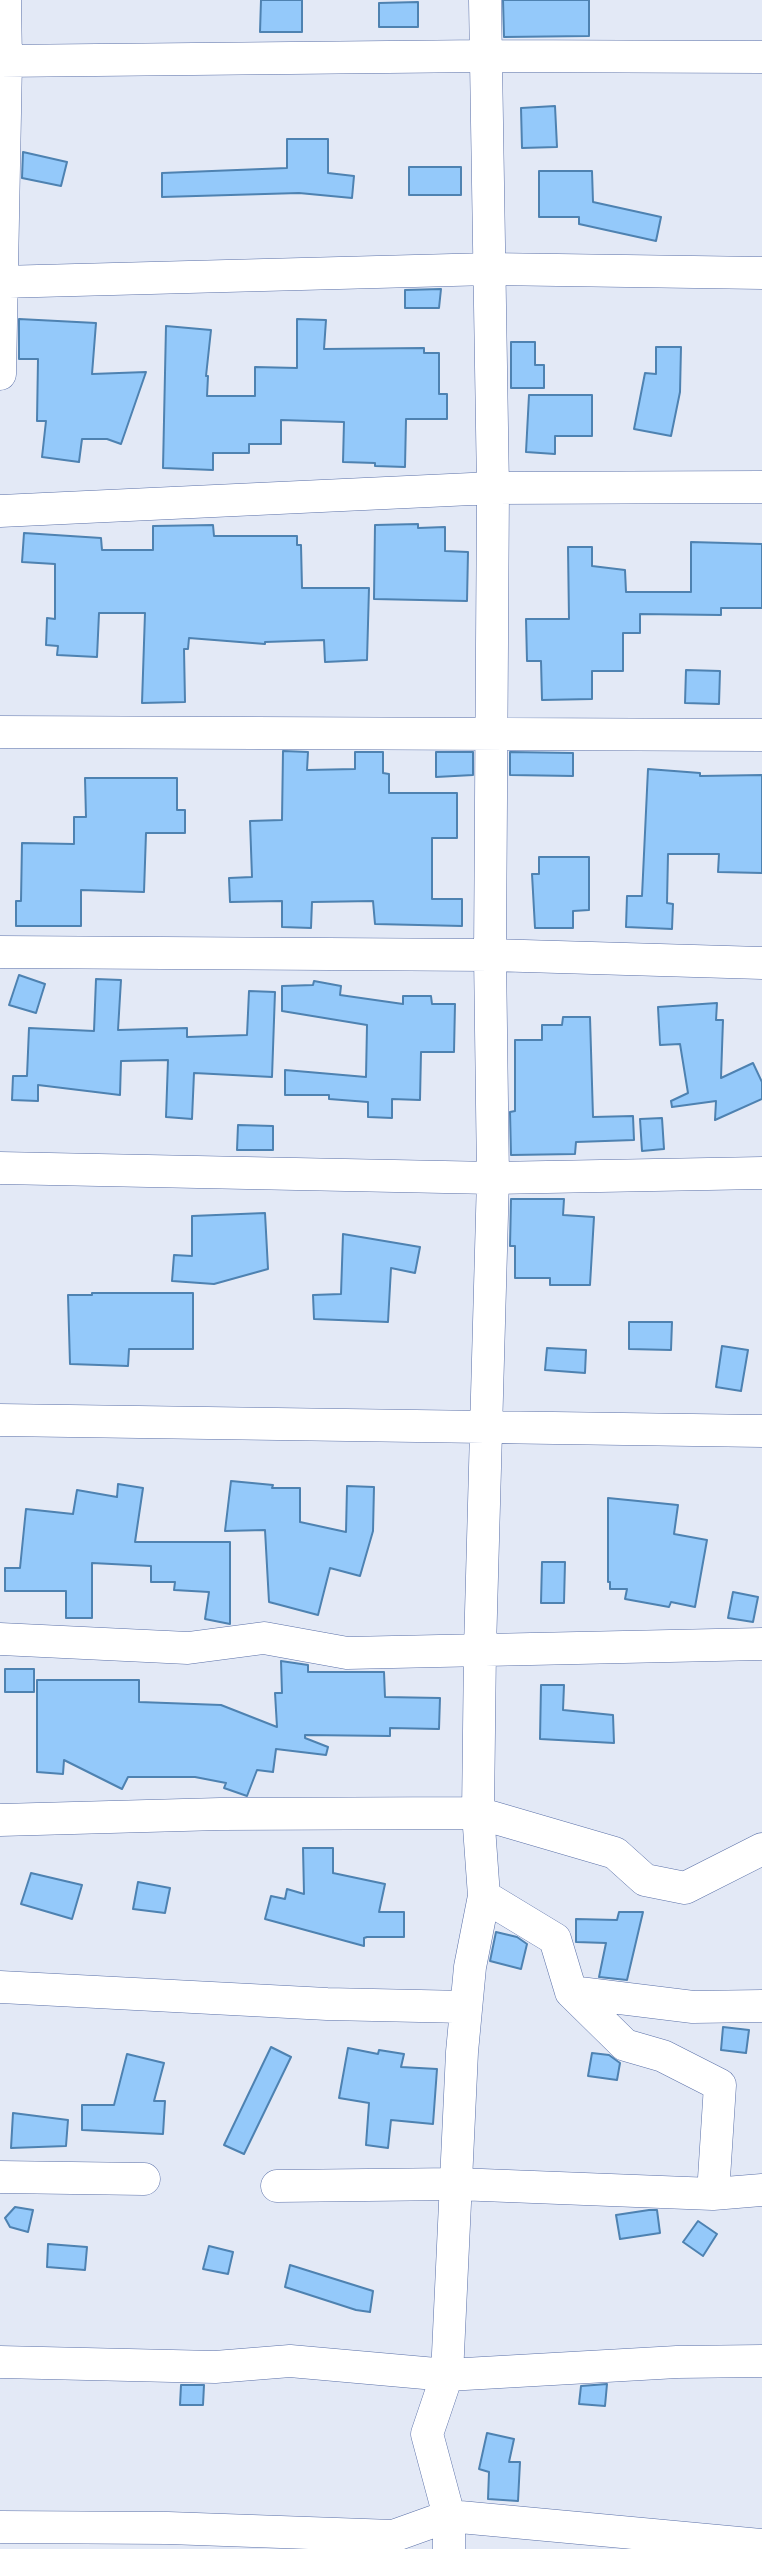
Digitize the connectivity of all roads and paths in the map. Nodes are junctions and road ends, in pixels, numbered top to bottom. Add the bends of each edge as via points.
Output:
1 (5, 0) edge
2 (485, 0) edge
3 (484, 56) junction
4 (762, 57) edge
5 (3, 61) edge
6 (490, 269) junction
7 (762, 273) edge
8 (1, 282) edge
9 (0, 374) edge
10 (762, 487) edge
11 (493, 488) junction
12 (0, 511) edge
13 (0, 732) edge
14 (493, 733) junction
15 (762, 735) edge
16 (0, 952) edge
17 (490, 955) junction
18 (762, 963) edge
19 (0, 1168) edge
20 (762, 1173) edge
21 (493, 1178) junction
22 (0, 1420) edge
23 (486, 1428) junction
24 (762, 1430) edge
25 (0, 1639) edge
26 (762, 1644) edge
27 (480, 1649) junction
28 (478, 1813) junction
29 (0, 1820) edge
30 (762, 1849) edge
31 (484, 1896) junction
32 (0, 1987) edge
33 (571, 1992) junction
34 (762, 2006) edge
35 (466, 2007) junction
36 (0, 2177) edge
37 (144, 2179) dead end
38 (456, 2183) junction
39 (276, 2186) dead end
40 (762, 2190) edge
41 (713, 2194) junction
42 (762, 2361) edge
43 (0, 2362) edge
44 (447, 2375) junction
45 (449, 2516) junction
46 (0, 2527) edge
47 (762, 2545) edge
48 (449, 2549) edge

1 - 5 street
2 - 3 street
3 - 4 street
3 - 5 street
3 - 6 street
5 - 8 street
6 - 7 street
6 - 8 street
6 - 11 street
8 - 9 street
10 - 11 street
11 - 12 street
11 - 14 street
13 - 14 street
14 - 15 street
14 - 17 street
16 - 17 street
17 - 18 street
17 - 21 street
19 - 21 street
20 - 21 street
21 - 23 street
22 - 23 street
23 - 24 street
23 - 27 street
25 - 27 street via 188,1648 264,1638 348,1653
26 - 27 street
27 - 28 street
28 - 29 street
28 - 30 street via 615,1853 646,1880 685,1888
28 - 31 street
31 - 33 street via 555,1939
31 - 35 street
32 - 35 street
33 - 34 street via 693,2007
33 - 41 street via 625,2045 663,2056 720,2085
35 - 38 street
36 - 37 street
38 - 39 street
38 - 41 street
38 - 44 street
40 - 41 street
42 - 44 street
43 - 44 street via 215,2367 290,2361
44 - 45 street via 427,2434
45 - 46 street via 393,2536
45 - 47 street
45 - 48 street

